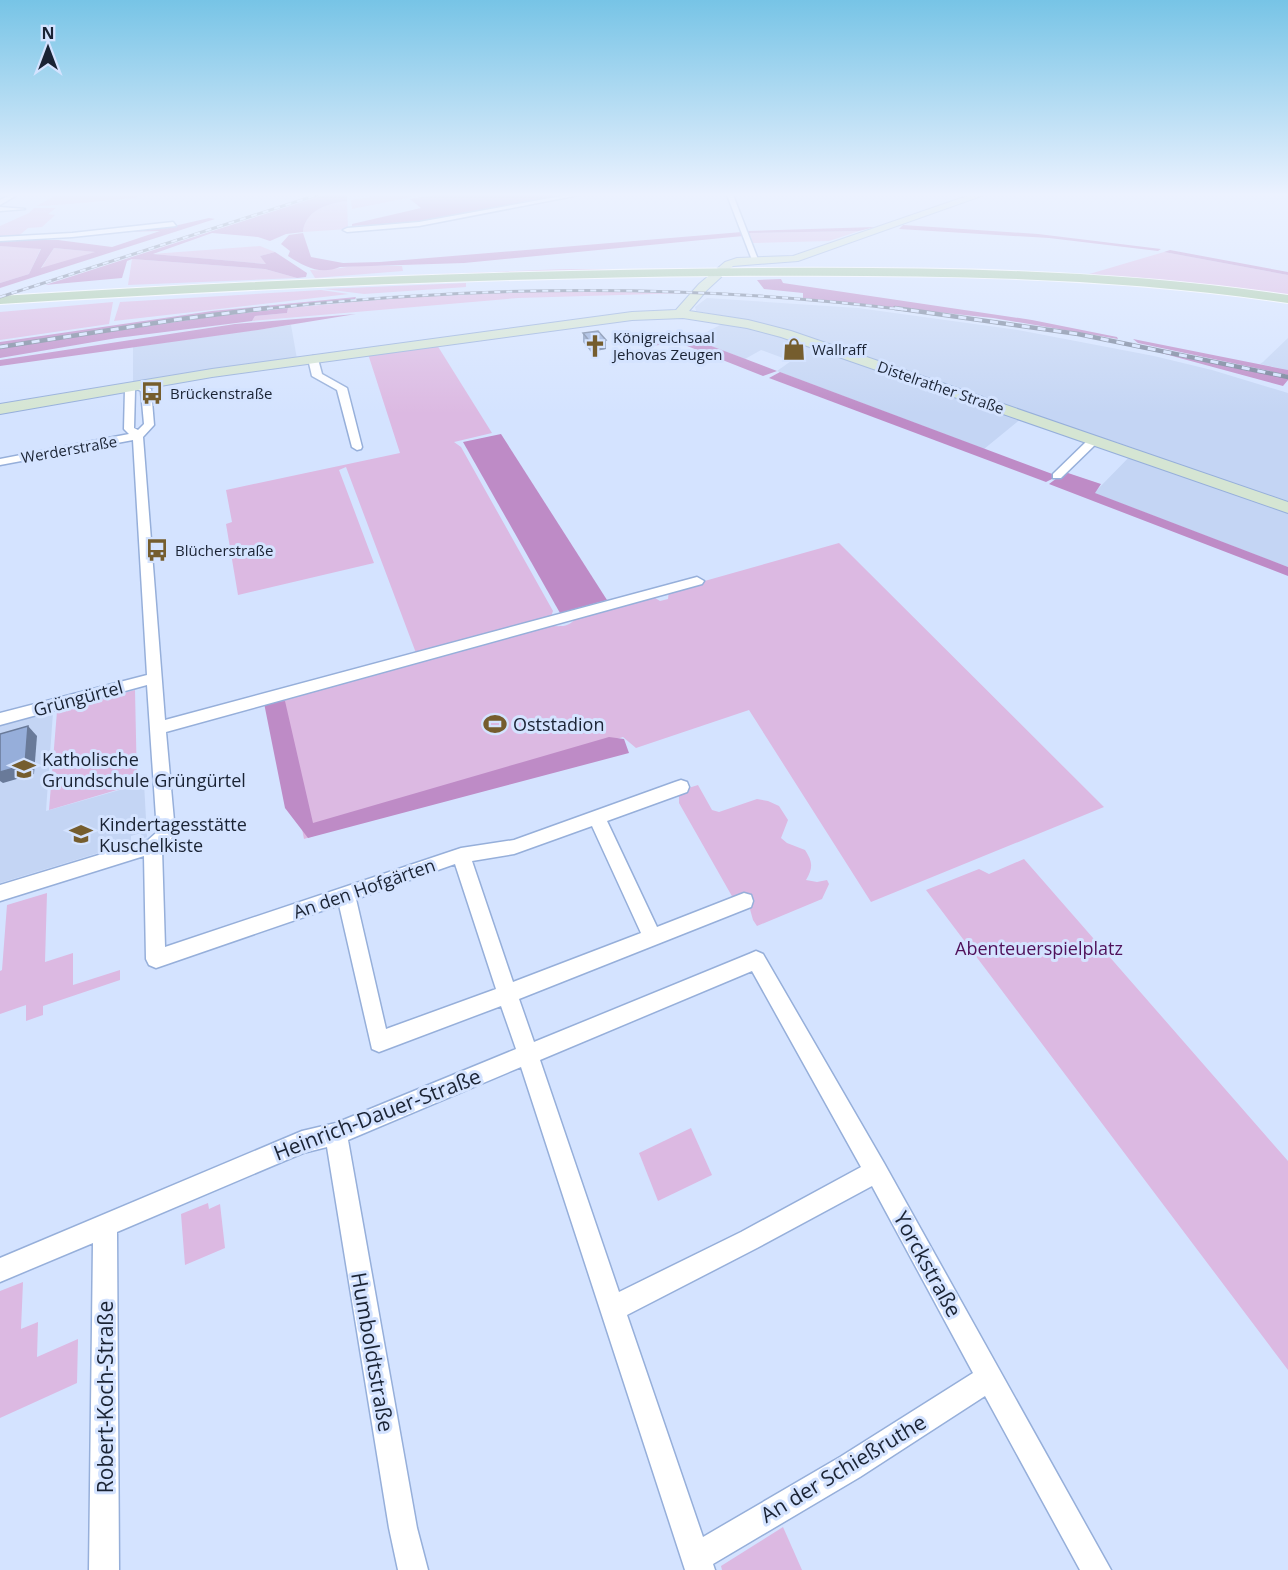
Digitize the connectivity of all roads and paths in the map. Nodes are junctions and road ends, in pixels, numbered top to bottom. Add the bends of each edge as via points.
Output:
1 (726, 268) edge
2 (718, 274) junction
3 (1288, 301) edge
4 (2, 302) edge
5 (682, 314) junction
6 (313, 359) junction
7 (137, 386) junction
8 (0, 408) edge
9 (138, 436) junction
10 (1094, 440) junction
11 (357, 447) dead end
12 (0, 462) edge
13 (1057, 476) dead end
14 (1288, 508) edge
15 (697, 581) dead end
16 (156, 678) junction
17 (0, 719) edge
18 (158, 728) junction
19 (681, 787) dead end
20 (597, 818) junction
21 (158, 843) junction
22 (461, 855) junction
23 (0, 893) edge
24 (346, 895) junction
25 (744, 901) dead end
26 (652, 936) junction
27 (756, 960) joint
28 (508, 994) junction
29 (526, 1055) junction
30 (336, 1134) junction
31 (876, 1171) junction
32 (105, 1225) junction
33 (0, 1270) edge
34 (612, 1309) junction
35 (989, 1378) junction
36 (698, 1564) edge
37 (104, 1570) edge
38 (413, 1570) edge
39 (1096, 1570) edge

1 - 2 street
2 - 3 main road via 1063,281
2 - 4 main road via 494,276 259,285
2 - 5 street via 689,301
5 - 6 street via 610,319
5 - 10 street, Distelrather Straße via 786,334
6 - 7 street
6 - 11 street via 317,376 342,388
7 - 8 street
7 - 9 street via 130,389 129,429
7 - 9 street via 146,388 149,424
9 - 12 street, Werderstraße
9 - 16 street
10 - 13 street
10 - 14 street, Distelrather Straße
15 - 18 street
16 - 17 street, Grüngürtel
16 - 18 street
18 - 21 street via 166,832
19 - 20 street, An den Hofgärten
20 - 22 street, An den Hofgärten via 514,847
20 - 26 street
21 - 23 street
21 - 24 street, An den Hofgärten via 156,959
22 - 24 street, An den Hofgärten
22 - 28 street, An der Schießruthe
24 - 28 street via 379,1042
25 - 26 street
26 - 28 street
27 - 29 street, Heinrich-Dauer-Straße
27 - 31 street, Yorckstraße
28 - 29 street, An der Schießruthe
29 - 30 street, Heinrich-Dauer-Straße
29 - 34 street, An der Schießruthe
30 - 32 street, Heinrich-Dauer-Straße via 302,1142
30 - 38 street, Humboldtstraße
31 - 34 street
31 - 35 street, Yorckstraße
32 - 33 street, Heinrich-Dauer-Straße
32 - 37 street, Robert-Koch-Straße
34 - 36 street, An der Schießruthe
35 - 36 street, An der Schießruthe
35 - 39 street, Yorckstraße

